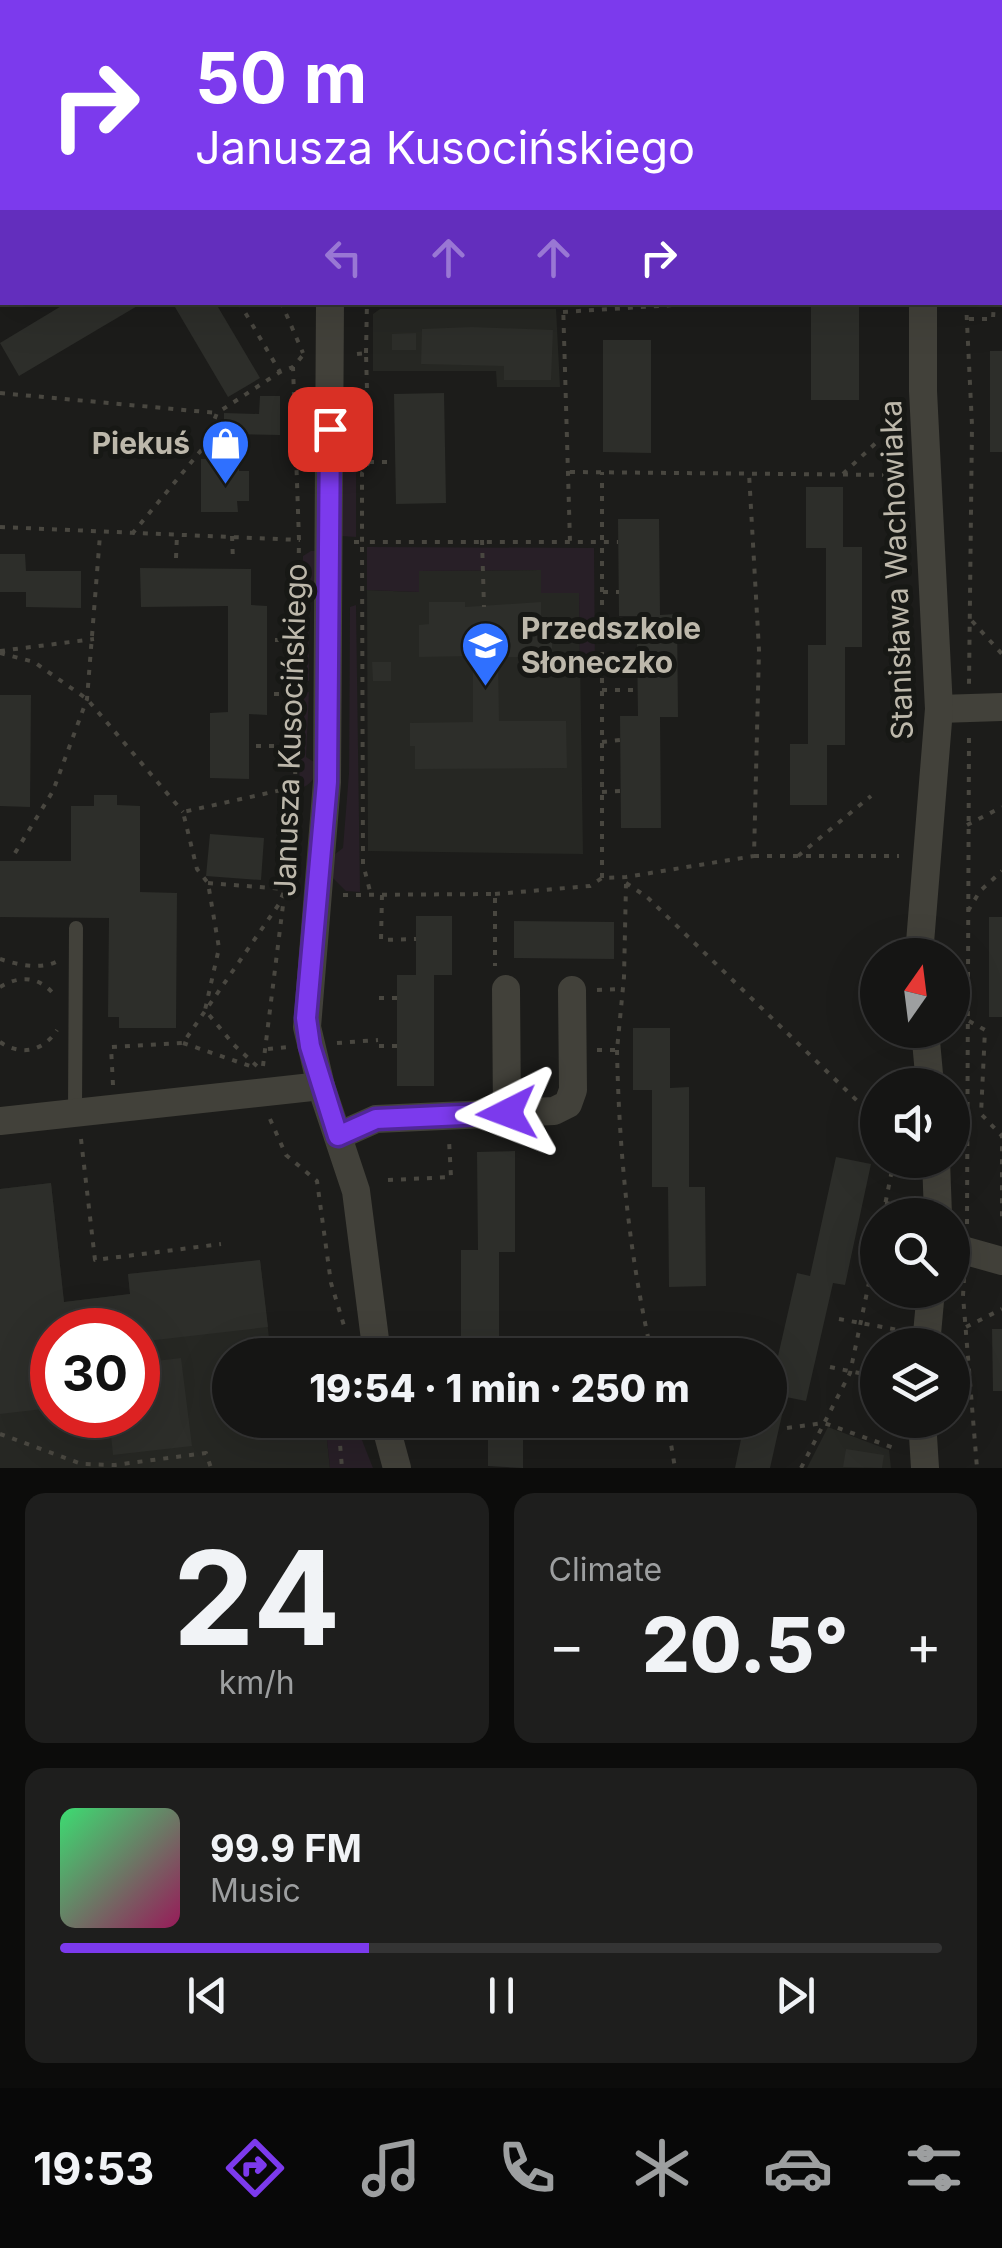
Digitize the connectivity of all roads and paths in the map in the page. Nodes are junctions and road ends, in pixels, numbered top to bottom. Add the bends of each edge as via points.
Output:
1 (241, 305) edge
2 (284, 305) edge
3 (313, 305) edge
4 (329, 305) edge
5 (367, 305) edge
6 (562, 305) edge
7 (674, 305) edge
8 (922, 305) edge
9 (966, 305) edge
10 (994, 305) edge
11 (563, 312) junction
12 (967, 319) junction
13 (321, 349) junction
14 (366, 354) junction
15 (293, 367) junction
16 (280, 372) junction
17 (0, 393) edge
18 (217, 414) junction
19 (894, 443) dead end
20 (369, 462) junction
21 (396, 462) dead end
22 (570, 472) dead end
23 (602, 472) junction
24 (749, 474) junction
25 (843, 474) junction
26 (896, 475) dead end
27 (0, 528) edge
28 (100, 533) junction
29 (132, 534) junction
30 (176, 534) junction
31 (232, 536) junction
32 (299, 540) junction
33 (482, 540) junction
34 (330, 541) junction
35 (362, 542) junction
36 (570, 542) junction
37 (603, 542) junction
38 (618, 542) dead end
39 (176, 558) dead end
40 (233, 560) dead end
41 (603, 592) junction
42 (618, 592) dead end
43 (484, 606) dead end
44 (970, 618) junction
45 (94, 639) junction
46 (275, 640) dead end
47 (298, 640) junction
48 (602, 640) junction
49 (637, 641) dead end
50 (0, 652) edge
51 (1002, 654) edge
52 (602, 690) junction
53 (637, 690) dead end
54 (274, 694) dead end
55 (298, 694) junction
56 (87, 699) junction
57 (1002, 707) edge
58 (969, 708) junction
59 (939, 709) junction
60 (620, 740) dead end
61 (602, 742) junction
62 (256, 746) dead end
63 (297, 746) junction
64 (295, 787) junction
65 (621, 791) dead end
66 (602, 792) junction
67 (871, 796) dead end
68 (1002, 807) edge
69 (183, 812) junction
70 (967, 825) junction
71 (15, 853) dead end
72 (754, 856) junction
73 (798, 856) junction
74 (926, 856) junction
75 (1002, 871) edge
76 (602, 878) junction
77 (626, 880) junction
78 (208, 884) junction
79 (285, 889) junction
80 (496, 894) junction
81 (371, 895) junction
82 (382, 895) junction
83 (361, 897) dead end
84 (968, 911) junction
85 (76, 928) dead end
86 (416, 938) dead end
87 (920, 938) edge
88 (968, 938) edge
89 (76, 952) junction
90 (0, 959) edge
91 (501, 979) joint
92 (0, 986) edge
93 (572, 990) dead end
94 (379, 998) dead end
95 (397, 998) dead end
96 (59, 1005) dead end
97 (205, 1010) junction
98 (61, 1017) dead end
99 (970, 1022) edge
100 (0, 1042) edge
101 (183, 1043) junction
102 (379, 1046) dead end
103 (397, 1046) dead end
104 (966, 1048) edge
105 (572, 1050) junction
106 (617, 1050) junction
107 (262, 1070) junction
108 (321, 1086) junction
109 (860, 1104) edge
110 (114, 1108) junction
111 (507, 1113) junction
112 (267, 1116) dead end
113 (448, 1116) junction
114 (0, 1122) edge
115 (78, 1126) junction
116 (338, 1136) junction
117 (388, 1180) dead end
118 (962, 1198) edge
119 (1002, 1219) edge
120 (221, 1244) dead end
121 (970, 1252) edge
122 (1002, 1261) edge
123 (863, 1308) edge
124 (964, 1308) edge
125 (1002, 1309) edge
126 (839, 1319) dead end
127 (860, 1323) junction
128 (966, 1326) junction
129 (879, 1328) edge
130 (355, 1338) edge
131 (361, 1338) edge
132 (648, 1338) edge
133 (830, 1368) dead end
134 (850, 1373) junction
135 (860, 1374) edge
136 (824, 1423) junction
137 (787, 1428) dead end
138 (0, 1434) edge
139 (340, 1438) edge
140 (389, 1438) edge
141 (670, 1438) edge
142 (923, 1438) edge
143 (925, 1464) edge
144 (210, 1468) edge
145 (342, 1468) edge
146 (397, 1468) edge
147 (675, 1468) edge
148 (801, 1468) edge
149 (977, 1468) edge

1 - 16 path
2 - 13 path
3 - 13 street, Janusza Kusocińskiego
4 - 13 street, Janusza Kusocińskiego
5 - 14 path
6 - 11 path
7 - 11 path
8 - 59 street, Stanisława Wachowiaka
9 - 12 path
10 - 12 path via 993,319
11 - 36 path
12 - 44 path
13 - 14 path
13 - 15 path
13 - 34 street, Janusza Kusocińskiego
14 - 20 path
15 - 16 path
15 - 32 path
16 - 18 path
17 - 18 path
18 - 29 path via 203,448
19 - 25 path via 879,440
20 - 21 path
20 - 35 path via 362,473
22 - 23 path
23 - 24 path
23 - 37 path
24 - 25 path
24 - 72 path via 759,650
25 - 26 path
27 - 28 path
28 - 29 path
28 - 45 path
29 - 30 path
30 - 31 path
30 - 39 path
31 - 32 path
31 - 40 path
32 - 34 path
32 - 47 path
33 - 35 path
33 - 36 path
33 - 43 path
34 - 35 path
34 - 108 street, Janusza Kusocińskiego via 327,782 306,1018
35 - 81 path via 363,864
36 - 37 path
37 - 38 path
37 - 41 path
41 - 42 path
41 - 48 path
44 - 51 path
44 - 58 path
45 - 50 path
45 - 56 path
46 - 47 path
47 - 55 path
48 - 49 path
48 - 52 path
50 - 56 path via 34,662
52 - 53 path
52 - 61 path
54 - 55 path
55 - 63 path
56 - 69 path
56 - 71 path via 53,791
57 - 58 street
58 - 59 street
58 - 70 path
59 - 74 street, Stanisława Wachowiaka
60 - 61 path
61 - 66 path
62 - 63 path
63 - 64 path
64 - 69 path
64 - 79 path
65 - 66 path
66 - 76 path
67 - 73 path
68 - 70 path
69 - 78 path via 197,869
70 - 84 path
72 - 73 path
72 - 77 path
73 - 74 path
74 - 87 street, Stanisława Wachowiaka
75 - 84 path
76 - 77 path
76 - 80 path via 590,886
77 - 106 path
77 - 109 path
78 - 79 path
78 - 97 path via 220,948
79 - 97 path
79 - 107 path
80 - 82 path
80 - 91 path
81 - 82 path
81 - 83 path
82 - 86 path via 380,940
84 - 88 path
85 - 89 lane
89 - 90 path via 49,965
89 - 115 lane
91 - 111 street
92 - 96 path via 35,980
93 - 105 street
94 - 95 path
97 - 101 path
97 - 107 path
98 - 100 path via 42,1046 19,1051
99 - 119 path via 985,1030 982,1114 1002,1136
101 - 107 path
101 - 110 path via 111,1046
102 - 103 path
104 - 118 path
105 - 106 path
105 - 111 street via 568,1104
106 - 132 path via 637,1289
108 - 110 street
108 - 116 street, Janusza Kusocińskiego
110 - 115 street
111 - 113 street
112 - 130 path via 286,1154 316,1181 331,1283
113 - 116 street via 376,1119
113 - 117 path via 451,1176
114 - 115 street
115 - 120 path via 95,1260
116 - 131 street, Janusza Kusocińskiego via 356,1191
121 - 122 street
123 - 127 path
124 - 128 path
125 - 128 path
126 - 127 path
127 - 129 path
127 - 134 path
128 - 149 path
133 - 134 path
134 - 135 path
134 - 136 path
136 - 137 path
136 - 143 path
136 - 148 path
138 - 144 path via 82,1464 206,1453
139 - 145 path
140 - 146 street
141 - 147 path
142 - 143 street

